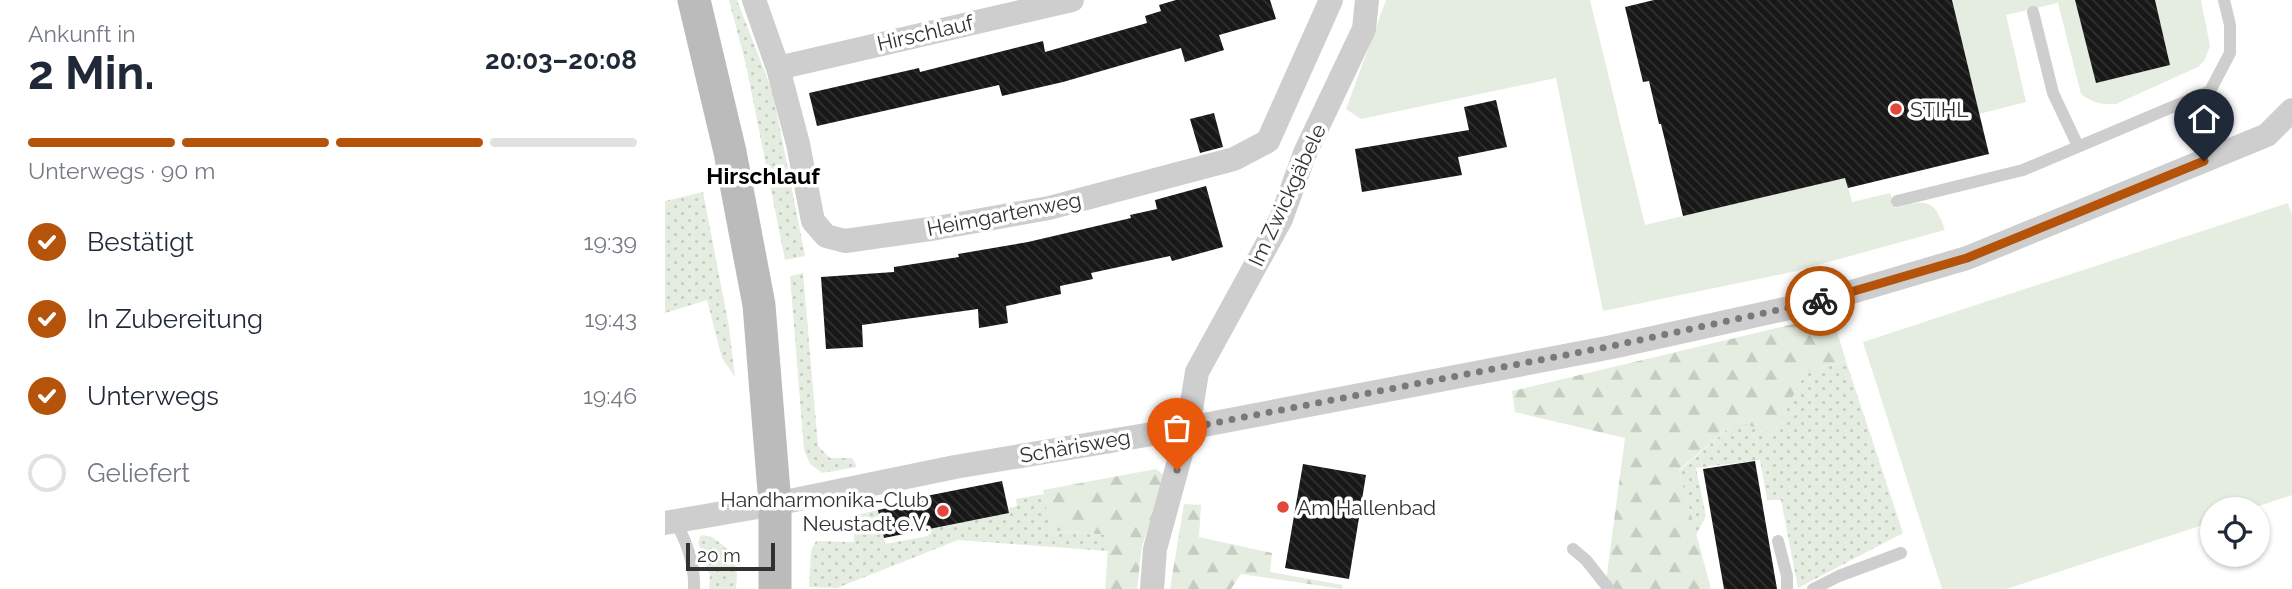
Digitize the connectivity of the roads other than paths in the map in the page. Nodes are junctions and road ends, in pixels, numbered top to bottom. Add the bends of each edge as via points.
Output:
1 (694, 0) edge
2 (754, 0) edge
3 (1072, 0) edge
4 (1331, 0) edge
5 (1367, 0) edge
6 (2224, 0) edge
7 (2033, 12) dead end
8 (778, 68) junction
9 (2292, 110) edge
10 (2078, 146) junction
11 (1897, 201) dead end
12 (1188, 428) junction
13 (775, 504) junction
14 (670, 522) edge
15 (1778, 541) dead end
16 (1573, 549) dead end
17 (1901, 553) dead end
18 (694, 589) edge
19 (775, 589) edge
20 (1152, 589) edge
21 (1609, 589) edge
22 (1787, 589) edge
23 (1813, 589) edge

1 - 13 street via 730,152 759,305
2 - 8 street, Heimgartenweg
3 - 8 street, Hirschlauf
4 - 8 street, Heimgartenweg via 1268,141 1234,159 1049,208 845,241 826,236 813,221
5 - 12 street, Im Zwickgäbele via 1364,29 1305,153 1281,219 1197,372
6 - 10 lane via 2231,25 2231,53 2210,90
7 - 10 lane via 2053,93
9 - 12 street, Schärisweg via 2267,135 1967,258 1821,301
10 - 11 lane via 2023,170
12 - 13 street, Schärisweg via 955,467
12 - 20 street, Im Zwickgäbele via 1155,549
13 - 14 street, Schärisweg
13 - 19 street
14 - 18 lane via 685,540
15 - 22 lane
16 - 21 lane
17 - 23 lane

